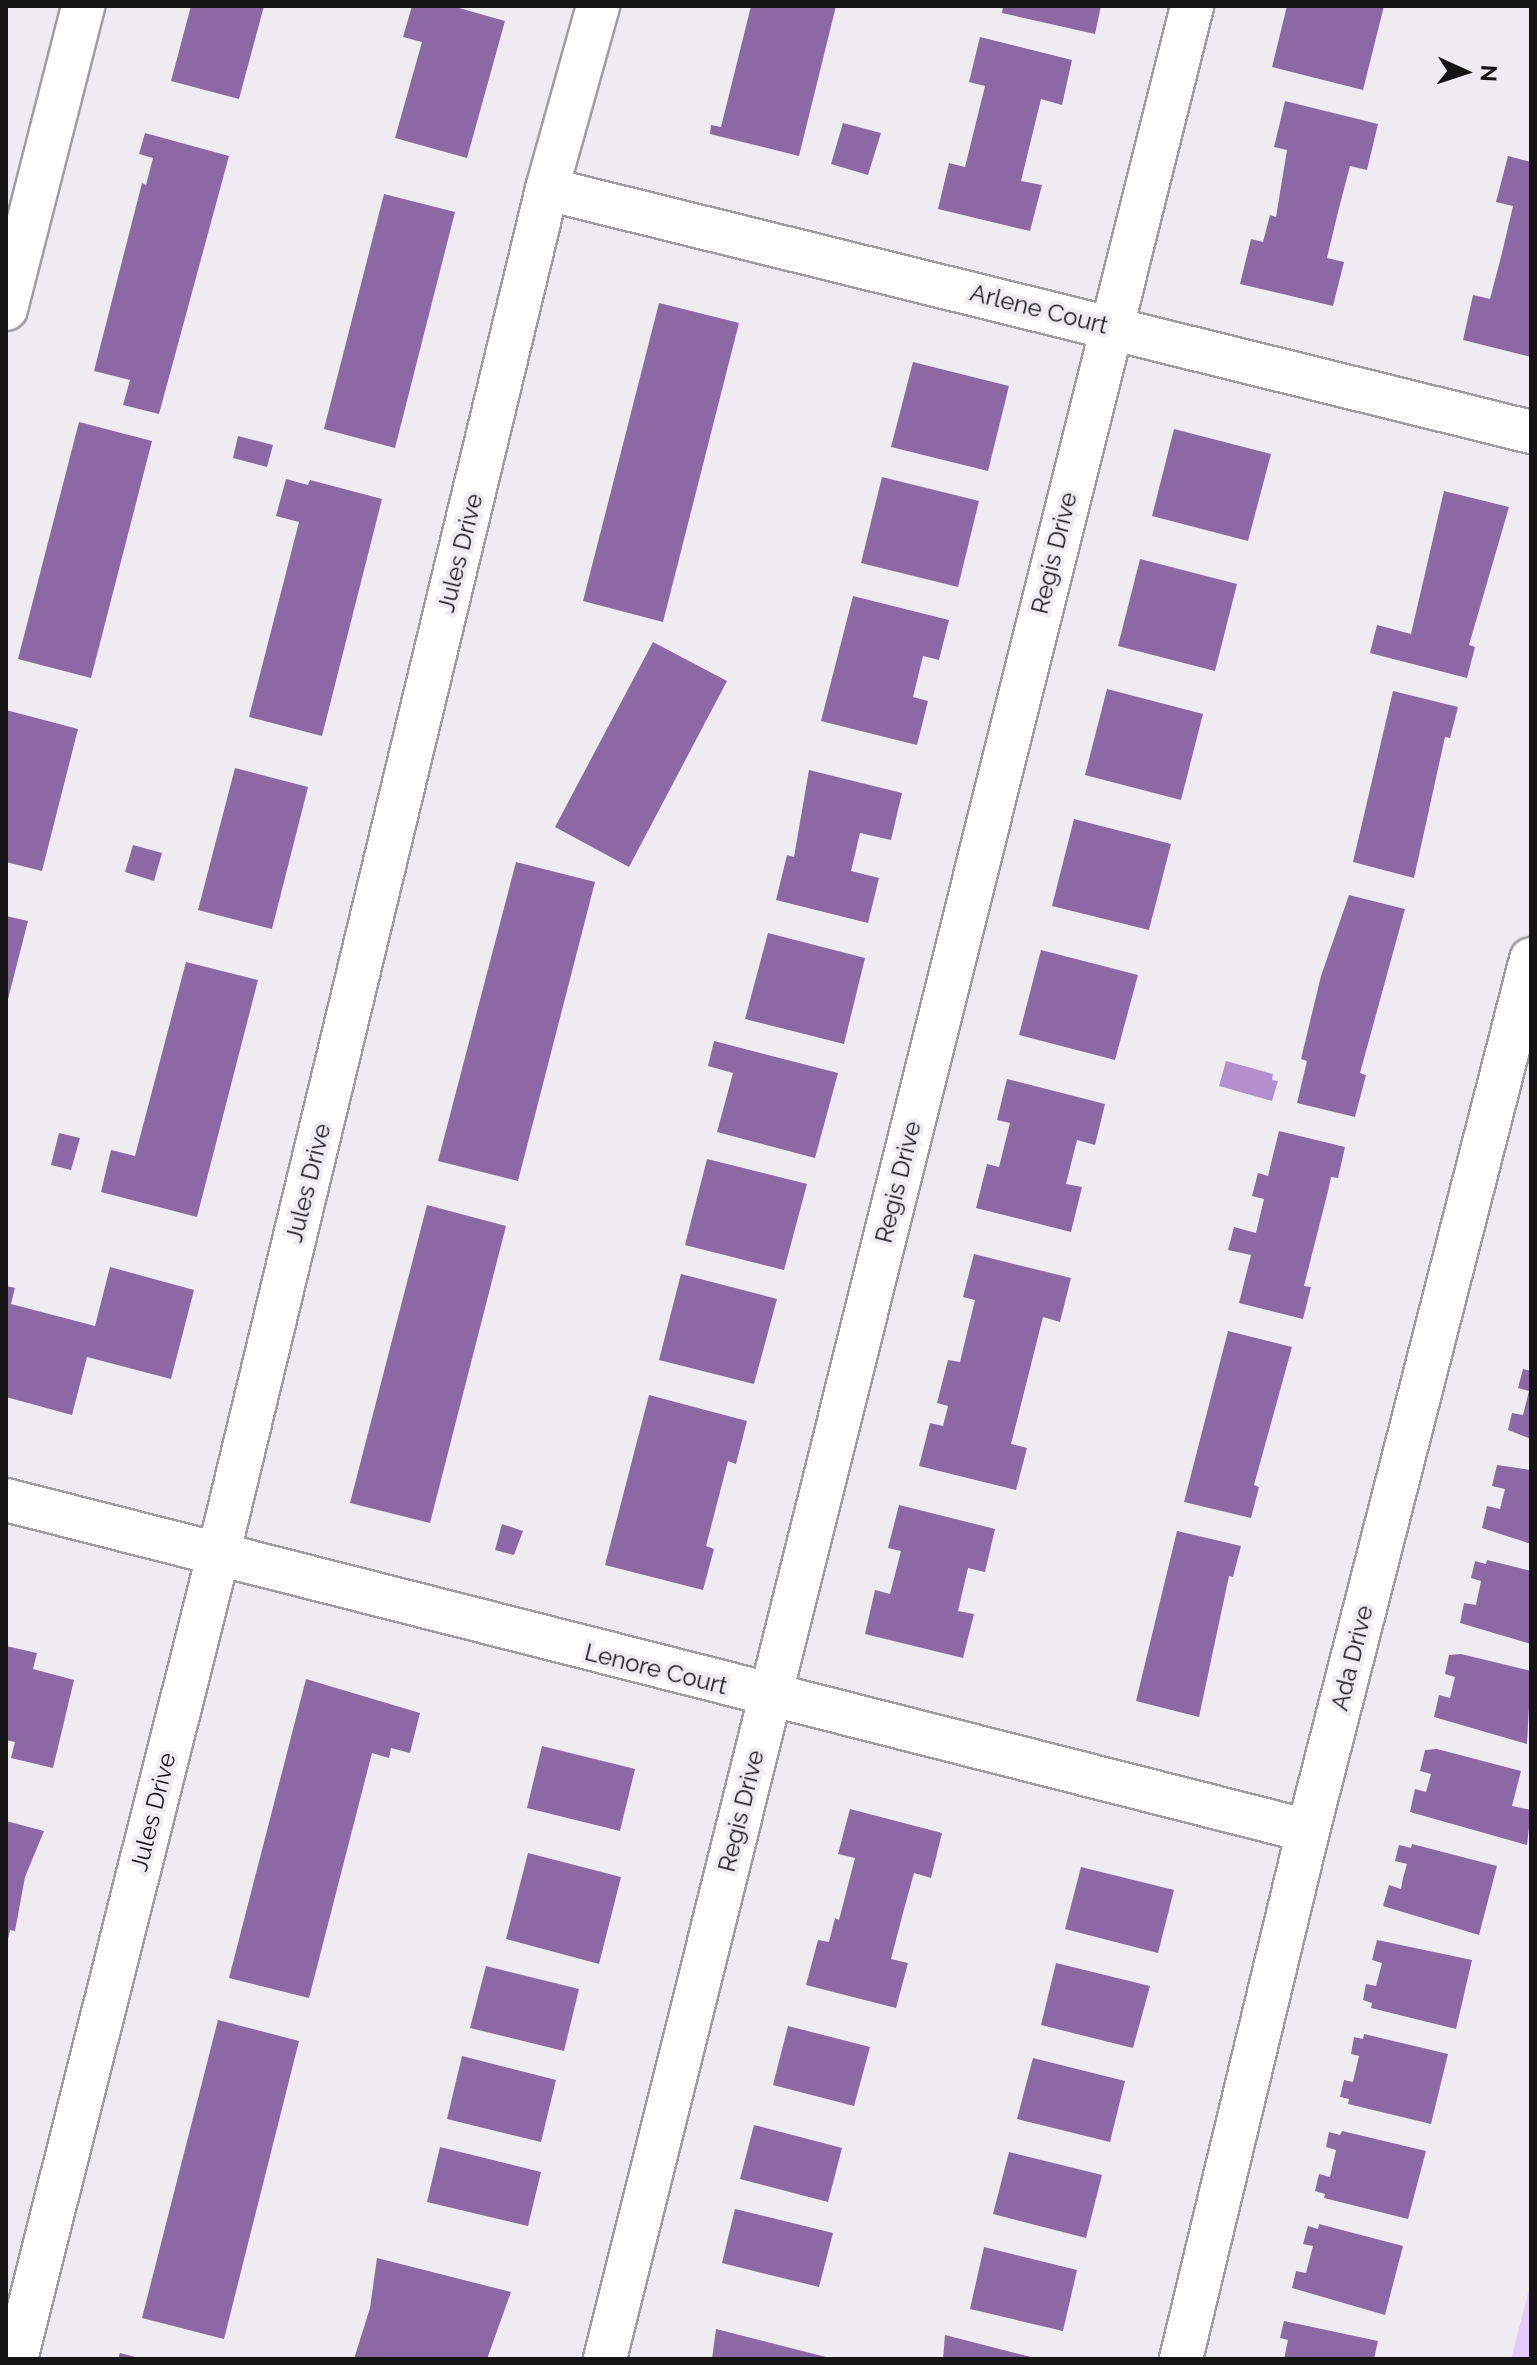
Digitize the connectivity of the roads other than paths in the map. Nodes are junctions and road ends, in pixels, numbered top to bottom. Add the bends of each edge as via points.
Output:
1 (598, 6) edge
2 (1192, 6) edge
3 (73, 9) edge
4 (547, 189) junction
5 (6, 309) edge
6 (1111, 327) junction
7 (1531, 432) edge
8 (1531, 959) edge
9 (6, 1500) edge
10 (218, 1556) junction
11 (769, 1698) junction
12 (1308, 1831) junction
13 (16, 2359) edge
14 (605, 2359) edge
15 (1181, 2359) edge

1 - 4 street, Jules Drive
2 - 6 street, Regis Drive
3 - 5 street
4 - 6 street, Arlene Court
4 - 10 street, Jules Drive
6 - 7 street, Arlene Court
6 - 11 street, Regis Drive
8 - 12 street, Ada Drive
9 - 10 street, Lenore Court
10 - 11 street, Lenore Court
10 - 13 street, Jules Drive
11 - 12 street, Lenore Court
11 - 14 street, Regis Drive
12 - 15 street, Ada Drive

